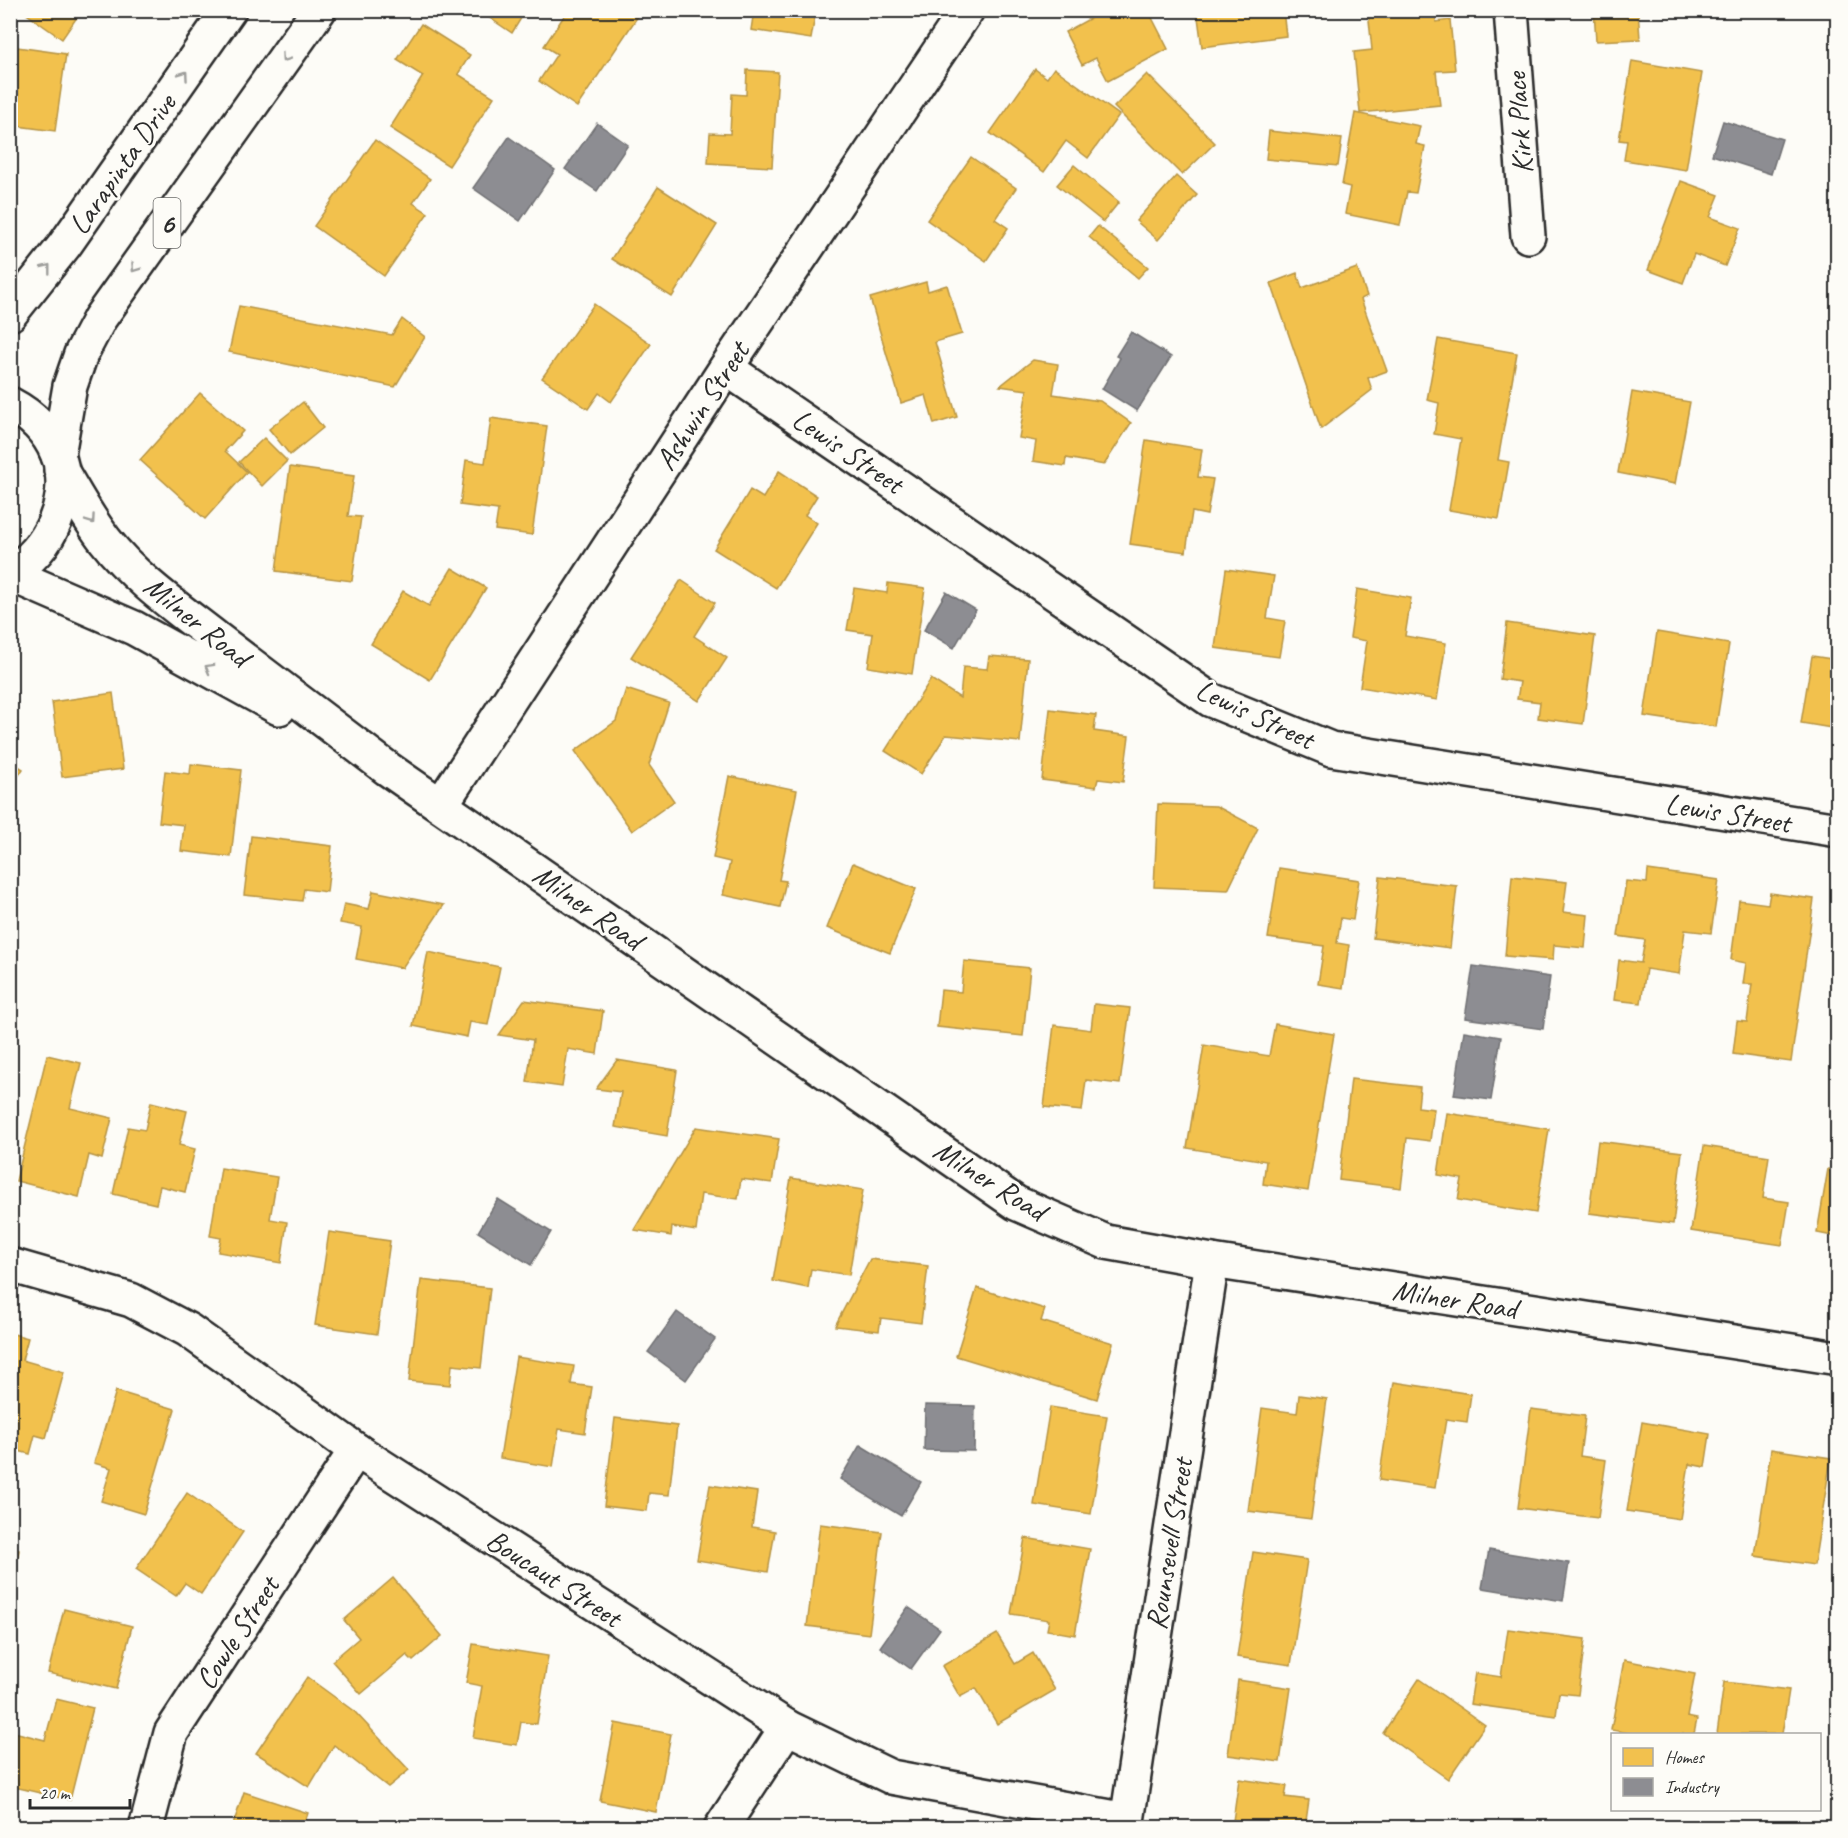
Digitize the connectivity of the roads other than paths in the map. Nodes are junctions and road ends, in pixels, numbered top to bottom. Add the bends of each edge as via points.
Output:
1 (230, 10) edge
2 (319, 10) edge
3 (967, 10) edge
4 (1511, 10) edge
5 (1528, 236) dead end
6 (10, 314) edge
7 (726, 368) junction
8 (10, 404) edge
9 (59, 462) junction
10 (10, 573) edge
11 (388, 769) junction
12 (441, 805) junction
13 (1838, 830) edge
14 (1212, 1262) junction
15 (10, 1265) edge
16 (1838, 1358) edge
17 (356, 1450) junction
18 (787, 1727) junction
19 (1127, 1824) edge
20 (146, 1827) edge
21 (721, 1827) edge

6 -> 1 street, Larapinta Drive via 64,246
2 -> 9 street, 6 via 100,318 70,386
3 - 7 street, Ashwin Street
4 - 5 street, Kirk Place
7 - 12 street, Ashwin Street
7 - 13 street, Lewis Street via 1211,700 1331,750
8 - 9 street, Milner Road via 26,412 47,435
9 - 10 street, 6 via 62,486 49,536 30,559
9 -> 11 street, Milner Road via 87,515 133,568 173,605
11 -> 10 street, Milner Road via 165,644
11 - 12 street, Milner Road
12 - 14 street, Milner Road via 1016,1203 1106,1242
14 - 16 street, Milner Road
14 - 19 street, Rounsevell Street
15 - 17 street, Boucaut Street via 131,1300 188,1330
17 - 18 street, Boucaut Street
17 - 20 street, Cowle Street via 171,1733
18 - 19 street, Boucaut Street via 891,1777
18 - 21 street

